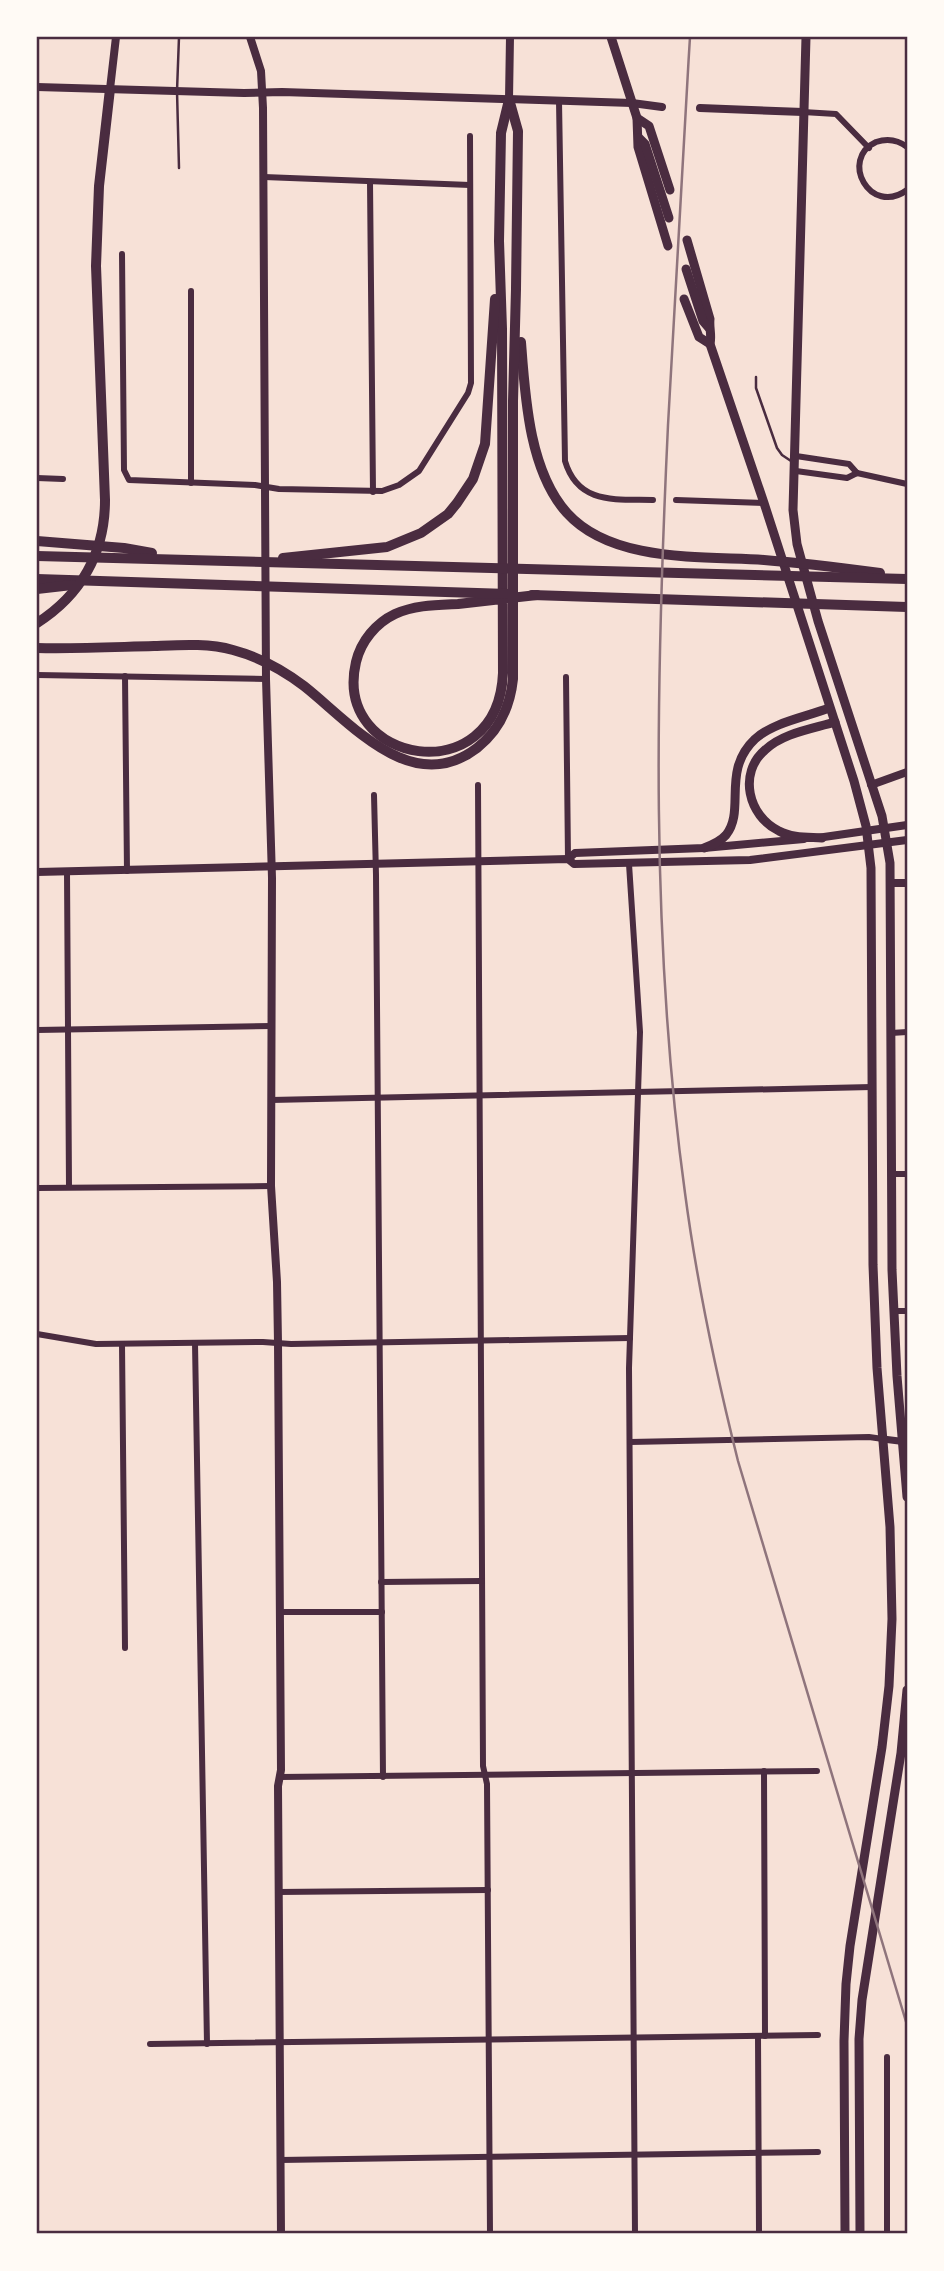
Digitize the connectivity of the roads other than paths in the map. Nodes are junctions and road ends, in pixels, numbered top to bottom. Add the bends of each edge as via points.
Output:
1 (116, 37) edge
2 (179, 37) edge
3 (251, 37) edge
4 (510, 37) edge
5 (611, 37) edge
6 (806, 37) edge
7 (37, 87) edge
8 (110, 89) junction
9 (177, 92) junction
10 (262, 92) junction
11 (509, 99) junction
12 (559, 101) junction
13 (632, 103) junction
14 (662, 107) dead end
15 (701, 108) dead end
16 (803, 112) junction
17 (637, 118) junction
18 (470, 136) dead end
19 (639, 138) junction
20 (907, 147) edge
21 (869, 148) junction
22 (179, 168) dead end
23 (264, 177) junction
24 (370, 182) junction
25 (470, 185) junction
26 (670, 190) dead end
27 (907, 190) edge
28 (669, 218) dead end
29 (687, 240) dead end
30 (499, 241) junction
31 (668, 246) dead end
32 (122, 254) dead end
33 (686, 269) dead end
34 (516, 289) junction
35 (191, 291) dead end
36 (684, 299) dead end
37 (709, 328) junction
38 (710, 344) junction
39 (756, 377) dead end
40 (796, 463) junction
41 (857, 473) junction
42 (37, 478) edge
43 (63, 479) dead end
44 (191, 483) junction
45 (907, 484) edge
46 (266, 486) junction
47 (373, 492) junction
48 (653, 500) dead end
49 (676, 500) dead end
50 (764, 503) junction
51 (37, 541) edge
52 (123, 553) junction
53 (37, 556) edge
54 (309, 559) junction
55 (850, 574) junction
56 (907, 578) edge
57 (37, 579) edge
58 (46, 586) edge
59 (480, 597) junction
60 (907, 607) edge
61 (37, 623) edge
62 (37, 648) edge
63 (37, 674) edge
64 (125, 676) junction
65 (566, 677) dead end
66 (267, 679) junction
67 (829, 708) junction
68 (835, 722) junction
69 (907, 772) edge
70 (478, 785) dead end
71 (871, 785) junction
72 (374, 795) dead end
73 (907, 825) edge
74 (822, 838) junction
75 (907, 840) edge
76 (704, 848) junction
77 (568, 859) junction
78 (477, 861) junction
79 (375, 864) junction
80 (629, 864) junction
81 (271, 866) junction
82 (127, 871) junction
83 (37, 872) edge
84 (67, 872) junction
85 (891, 883) junction
86 (907, 883) edge
87 (271, 1026) junction
88 (37, 1030) edge
89 (68, 1030) junction
90 (907, 1032) edge
91 (891, 1033) junction
92 (872, 1087) junction
93 (638, 1092) junction
94 (479, 1095) junction
95 (378, 1098) junction
96 (271, 1100) junction
97 (891, 1174) junction
98 (907, 1174) edge
99 (271, 1186) junction
100 (69, 1187) junction
101 (37, 1188) edge
102 (893, 1311) junction
103 (907, 1311) edge
104 (37, 1334) edge
105 (630, 1338) junction
106 (481, 1340) junction
107 (380, 1342) junction
108 (195, 1343) junction
109 (278, 1343) junction
110 (122, 1344) junction
111 (883, 1439) junction
112 (630, 1442) junction
113 (905, 1442) edge
114 (907, 1497) edge
115 (482, 1581) junction
116 (381, 1582) junction
117 (279, 1612) junction
118 (382, 1612) junction
119 (125, 1648) dead end
120 (907, 1690) edge
121 (764, 1771) junction
122 (817, 1771) dead end
123 (632, 1773) junction
124 (486, 1775) junction
125 (280, 1777) junction
126 (383, 1777) junction
127 (488, 1889) junction
128 (278, 1892) junction
129 (818, 2035) dead end
130 (762, 2036) junction
131 (634, 2038) junction
132 (488, 2039) junction
133 (279, 2043) junction
134 (150, 2044) dead end
135 (207, 2044) junction
136 (887, 2057) dead end
137 (818, 2152) dead end
138 (759, 2153) junction
139 (635, 2155) junction
140 (489, 2157) junction
141 (280, 2160) junction
142 (281, 2234) edge
143 (490, 2234) edge
144 (635, 2234) edge
145 (760, 2234) edge
146 (845, 2234) edge
147 (860, 2234) edge
148 (887, 2234) edge

1 - 8 main road
2 - 9 lane
3 - 10 main road
4 - 11 main road
5 - 13 main road
6 - 16 main road
7 - 8 main road
8 - 9 main road
8 - 61 highway via 96,266 103,530 86,577 61,606
9 - 10 main road
9 - 22 lane
10 - 11 main road
10 - 23 main road
11 - 12 main road
11 - 30 highway via 501,133
11 - 34 highway via 518,131
12 - 13 main road
12 - 48 street via 564,454 570,474 594,496
13 - 14 main road
13 - 17 main road
15 - 16 main road
16 - 21 street via 836,114
16 - 40 main road
17 - 19 main road
17 - 26 main road via 649,126
18 - 25 street
19 - 28 main road via 645,144
19 - 31 main road
20 - 21 street via 887,140
21 - 27 street via 859,166 867,188 884,197
23 - 24 street
23 - 46 main road
24 - 25 street
24 - 47 street
25 - 47 street via 471,383 419,471 399,485
29 - 37 main road
30 - 54 highway via 485,439 466,491 448,514 406,541
30 - 59 highway via 500,695 492,716 478,733 450,750 413,751 385,739 364,715 355,691 355,668 366,639 384,620 408,609
32 - 44 street via 124,470 133,482
33 - 37 main road
34 - 55 highway via 526,397 539,461 568,514 605,540 646,553 767,561
34 - 62 highway via 513,679 505,714 474,750 450,761 405,761 381,750 274,667 223,648
35 - 44 street
36 - 38 main road via 699,337
37 - 38 main road
38 - 50 main road
39 - 40 lane via 777,448
40 - 41 street via 847,478
40 - 41 street via 849,464
40 - 71 main road via 793,510 797,544
41 - 45 street
42 - 43 street
44 - 46 street
46 - 47 street
46 - 66 main road
49 - 50 street
50 - 67 main road
51 - 52 highway
52 - 53 highway
52 - 54 highway via 251,562
54 - 55 highway via 623,573
55 - 56 highway
57 - 58 highway
58 - 59 highway via 110,581
59 - 60 highway
63 - 64 street
64 - 66 street
64 - 82 street
65 - 77 street
66 - 81 main road
67 - 68 main road
67 - 76 main road via 767,731 752,743 737,766 728,832
68 - 74 main road via 774,743 757,758 749,780 752,802 768,824 788,834
68 - 92 main road via 864,817 870,858
69 - 71 main road
70 - 78 street
71 - 85 main road via 882,816
72 - 79 street
73 - 74 main road
74 - 76 main road
75 - 80 main road via 750,860
76 - 77 main road via 575,853
77 - 78 main road
77 - 80 main road via 573,864
78 - 79 main road
78 - 94 street
79 - 81 main road
79 - 95 street
80 - 93 street via 640,1032
81 - 82 main road
81 - 87 main road
82 - 84 main road
83 - 84 main road
84 - 89 street
85 - 86 main road
85 - 91 main road
87 - 89 street
87 - 96 main road
88 - 89 street
89 - 100 street
90 - 91 street
91 - 97 main road
92 - 93 street
92 - 111 main road via 873,1265
93 - 94 street
93 - 105 street
94 - 95 street
94 - 106 street
95 - 96 street
95 - 107 street
96 - 99 main road
97 - 98 street
97 - 102 main road
99 - 100 street
99 - 109 main road
100 - 101 street
102 - 103 street
102 - 113 main road
104 - 110 street
105 - 106 street
105 - 112 street
106 - 107 street
106 - 115 street
107 - 109 street
107 - 116 street
108 - 109 street
108 - 110 street
108 - 135 street
109 - 117 main road
110 - 119 street
111 - 112 street
111 - 113 street
111 - 146 main road via 892,1577 889,1686 846,1984
112 - 123 street
113 - 114 main road
115 - 116 street
115 - 124 street
116 - 118 street
117 - 118 street
117 - 125 main road
118 - 126 street
120 - 147 main road via 862,2000
121 - 122 street
121 - 123 street
121 - 130 street
123 - 124 street
123 - 131 street
124 - 126 street
124 - 127 street
125 - 126 street
125 - 128 main road
127 - 128 street
127 - 132 street
128 - 133 main road
129 - 130 street
130 - 131 street
130 - 138 street
131 - 132 street
131 - 139 street
132 - 133 street
132 - 140 street
133 - 135 street
133 - 141 main road
134 - 135 street
136 - 148 street
137 - 138 street
138 - 139 street
138 - 145 street
139 - 140 street
139 - 144 street
140 - 141 street
140 - 143 street
141 - 142 main road

